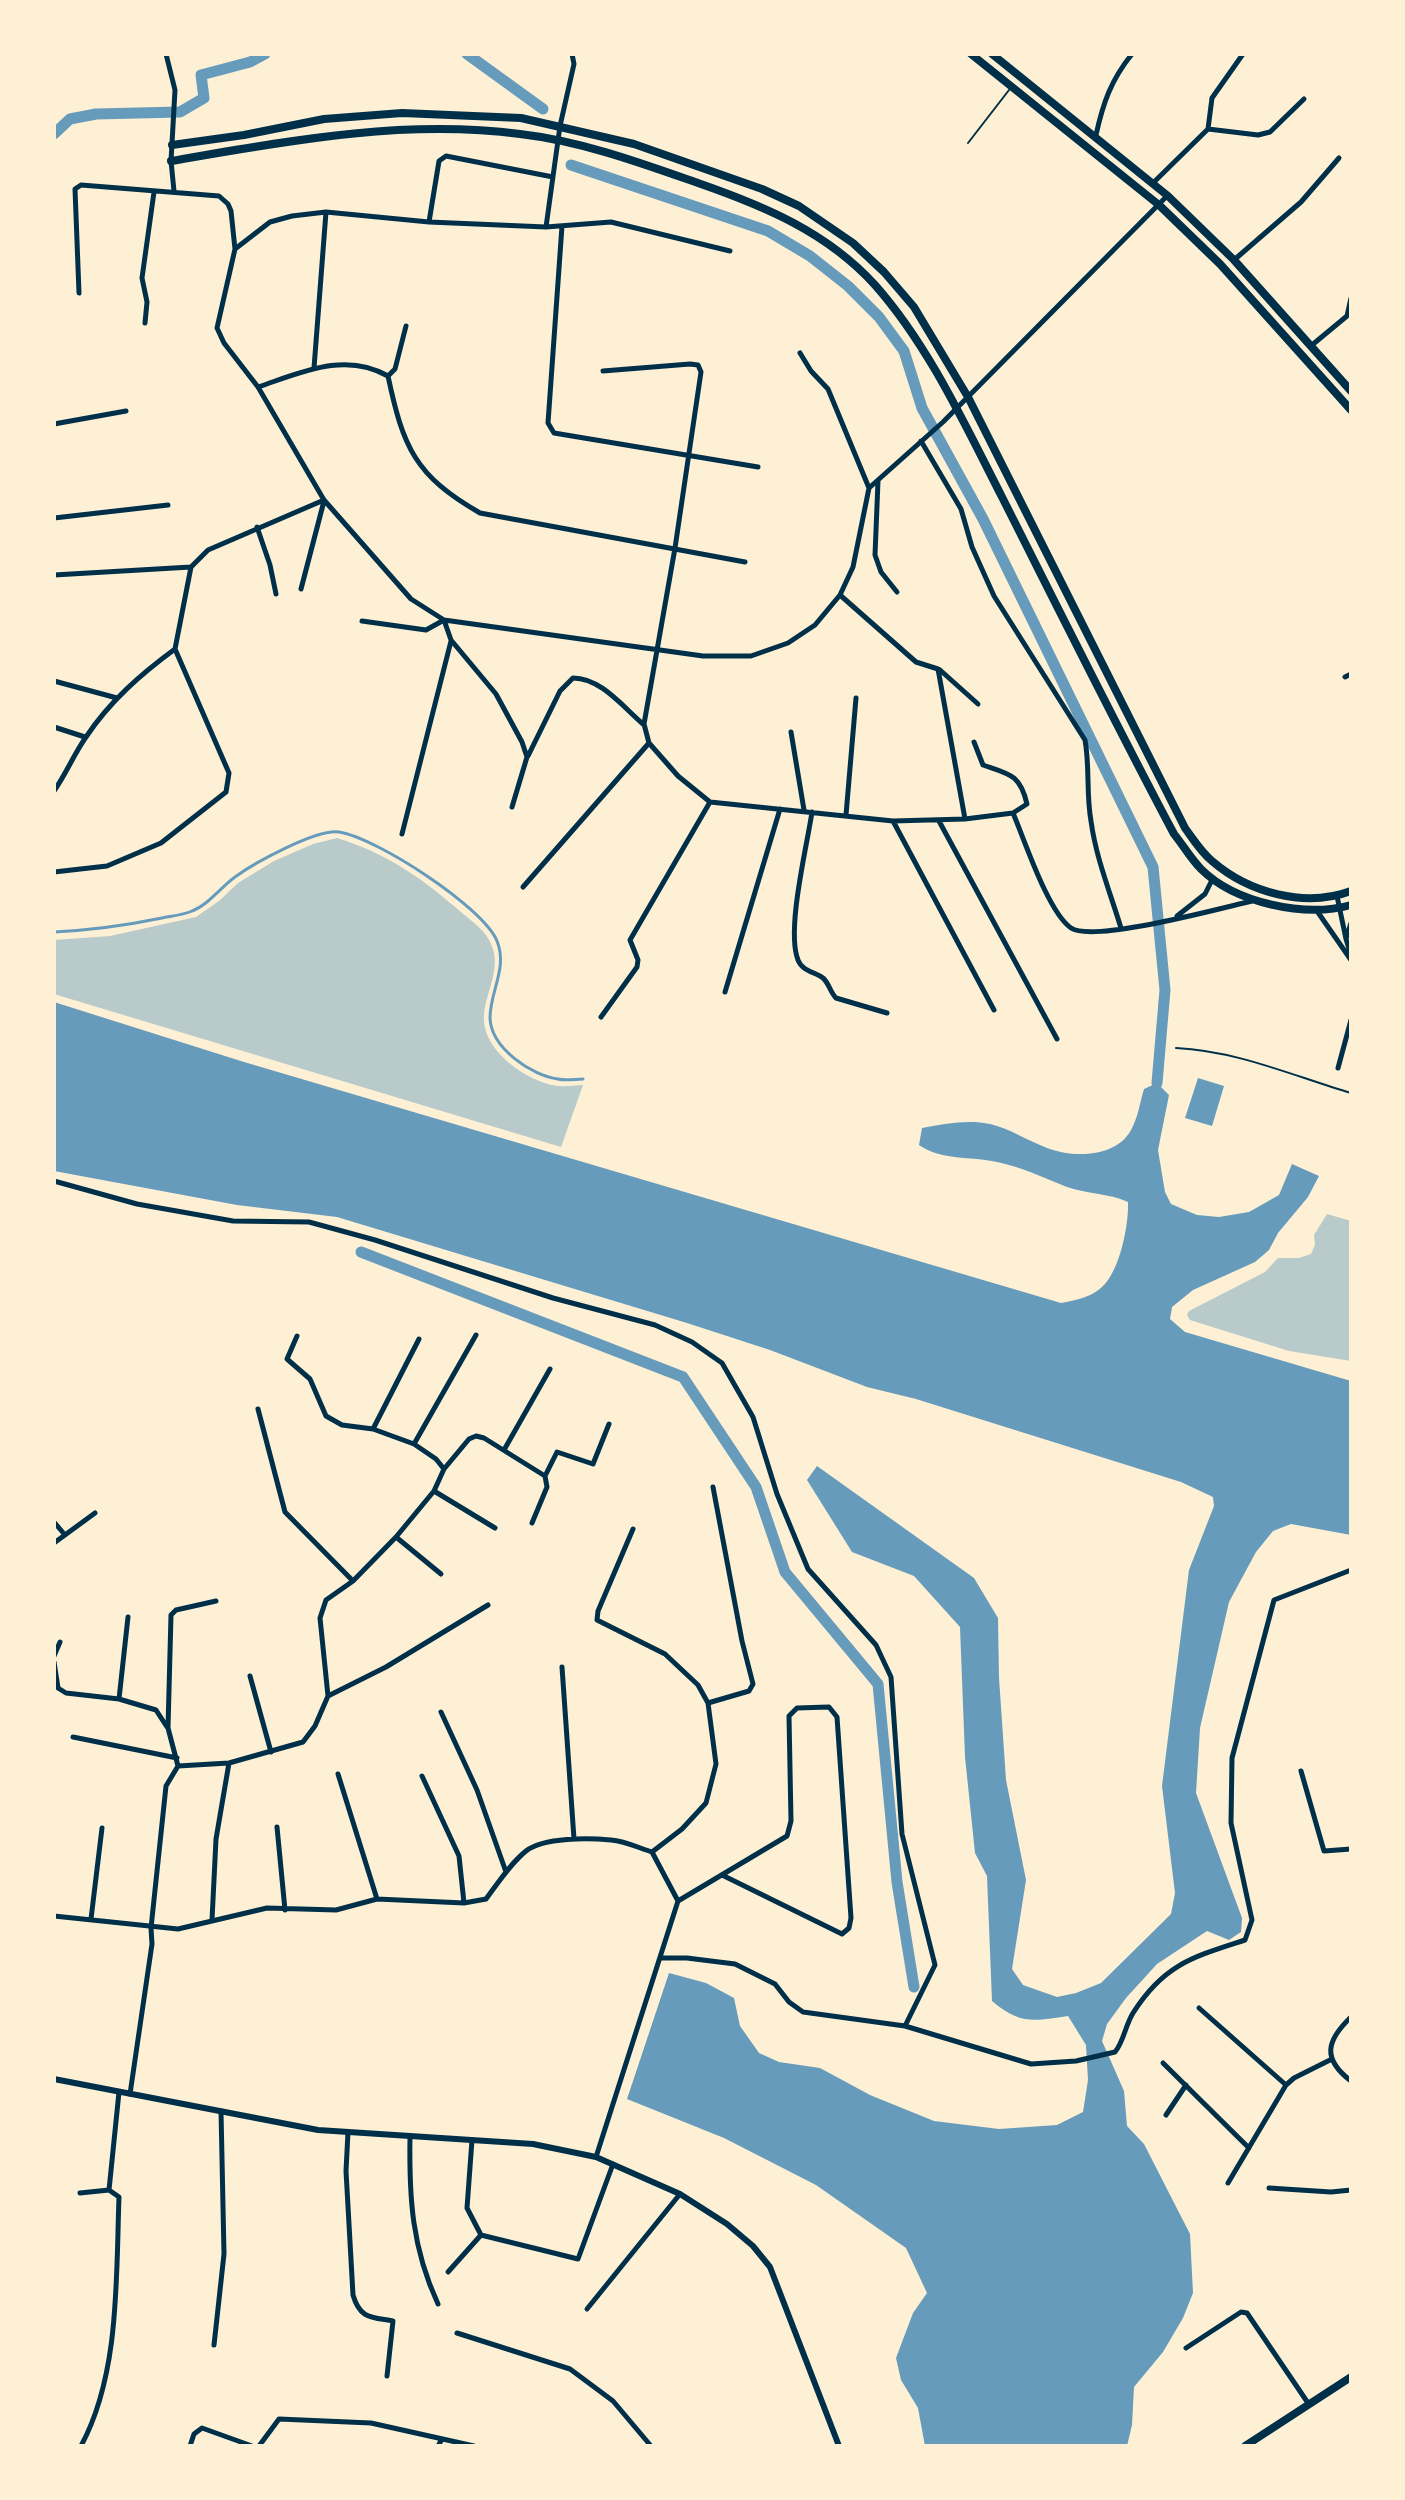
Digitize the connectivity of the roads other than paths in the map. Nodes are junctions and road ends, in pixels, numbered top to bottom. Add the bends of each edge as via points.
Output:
1 (166, 54) edge
2 (572, 54) edge
3 (971, 54) edge
4 (1132, 54) edge
5 (1243, 54) edge
6 (996, 55) edge
7 (1012, 86) junction
8 (1304, 99) dead end
9 (560, 126) junction
10 (1208, 129) junction
11 (1096, 135) junction
12 (558, 141) junction
13 (968, 143) dead end
14 (172, 145) junction
15 (1339, 158) dead end
16 (171, 161) junction
17 (553, 177) junction
18 (1153, 183) junction
19 (174, 191) junction
20 (154, 192) junction
21 (1168, 196) junction
22 (1159, 205) junction
23 (326, 212) junction
24 (429, 222) junction
25 (562, 226) junction
26 (546, 227) junction
27 (235, 249) junction
28 (730, 251) dead end
29 (1234, 260) junction
30 (79, 293) dead end
31 (1351, 298) edge
32 (145, 323) dead end
33 (406, 326) dead end
34 (1312, 345) junction
35 (800, 353) dead end
36 (314, 368) junction
37 (603, 371) dead end
38 (388, 376) junction
39 (258, 387) junction
40 (1351, 391) edge
41 (968, 397) junction
42 (956, 409) junction
43 (1351, 410) edge
44 (126, 411) dead end
45 (54, 424) edge
46 (921, 441) junction
47 (688, 454) junction
48 (758, 467) dead end
49 (878, 481) junction
50 (869, 488) junction
51 (324, 500) junction
52 (168, 505) dead end
53 (54, 518) edge
54 (257, 527) junction
55 (675, 548) junction
56 (745, 562) dead end
57 (191, 567) junction
58 (54, 575) edge
59 (301, 589) dead end
60 (897, 592) dead end
61 (276, 594) dead end
62 (840, 595) junction
63 (444, 620) junction
64 (362, 621) dead end
65 (451, 640) junction
66 (175, 649) junction
67 (658, 652) junction
68 (938, 669) junction
69 (54, 681) edge
70 (117, 698) junction
71 (856, 698) dead end
72 (978, 704) dead end
73 (644, 724) junction
74 (54, 727) edge
75 (791, 732) dead end
76 (85, 737) junction
77 (974, 742) dead end
78 (649, 743) junction
79 (1146, 755) junction
80 (527, 757) junction
81 (1134, 760) junction
82 (54, 791) edge
83 (710, 802) junction
84 (512, 807) dead end
85 (780, 808) junction
86 (804, 811) junction
87 (812, 812) junction
88 (1013, 813) junction
89 (846, 815) junction
90 (965, 819) junction
91 (893, 821) junction
92 (939, 821) junction
93 (402, 834) dead end
94 (54, 872) edge
95 (1228, 873) junction
96 (1217, 881) junction
97 (523, 887) dead end
98 (1351, 891) edge
99 (1337, 896) junction
100 (1252, 901) junction
101 (1351, 905) edge
102 (1340, 908) junction
103 (1317, 911) junction
104 (1173, 919) junction
105 (1351, 923) edge
106 (1121, 928) junction
107 (1346, 939) junction
108 (1351, 957) edge
109 (725, 992) dead end
110 (994, 1010) dead end
111 (887, 1013) dead end
112 (601, 1017) dead end
113 (1351, 1020) edge
114 (1057, 1039) dead end
115 (1176, 1048) dead end
116 (1338, 1068) dead end
117 (1351, 1093) edge
118 (54, 1181) edge
119 (476, 1335) dead end
120 (297, 1336) dead end
121 (419, 1339) dead end
122 (550, 1369) dead end
123 (258, 1409) dead end
124 (609, 1424) dead end
125 (373, 1429) junction
126 (414, 1444) junction
127 (504, 1450) junction
128 (444, 1469) junction
129 (545, 1476) junction
130 (713, 1487) dead end
131 (434, 1491) junction
132 (95, 1513) dead end
133 (54, 1522) edge
134 (532, 1523) dead end
135 (495, 1528) dead end
136 (633, 1529) dead end
137 (65, 1535) junction
138 (396, 1537) junction
139 (54, 1543) edge
140 (1351, 1570) edge
141 (441, 1574) dead end
142 (353, 1581) junction
143 (216, 1601) dead end
144 (488, 1605) dead end
145 (128, 1617) dead end
146 (60, 1642) dead end
147 (54, 1656) edge
148 (54, 1662) edge
149 (562, 1667) dead end
150 (250, 1676) dead end
151 (328, 1696) junction
152 (119, 1699) junction
153 (708, 1703) junction
154 (441, 1712) dead end
155 (168, 1728) junction
156 (73, 1737) dead end
157 (271, 1752) junction
158 (177, 1758) junction
159 (229, 1763) junction
160 (178, 1766) junction
161 (1301, 1771) dead end
162 (338, 1774) dead end
163 (422, 1776) dead end
164 (277, 1827) dead end
165 (102, 1828) dead end
166 (574, 1839) junction
167 (1351, 1849) edge
168 (652, 1852) junction
169 (506, 1872) junction
170 (722, 1875) junction
171 (377, 1899) junction
172 (678, 1901) junction
173 (464, 1903) junction
174 (285, 1910) junction
175 (54, 1916) edge
176 (91, 1919) junction
177 (212, 1921) junction
178 (151, 1928) junction
179 (661, 1958) junction
180 (1199, 2008) dead end
181 (1351, 2017) edge
182 (905, 2026) junction
183 (1330, 2060) junction
184 (1163, 2063) dead end
185 (54, 2079) edge
186 (1351, 2081) edge
187 (1186, 2085) junction
188 (1286, 2085) junction
189 (119, 2092) junction
190 (130, 2094) junction
191 (221, 2111) junction
192 (1166, 2115) dead end
193 (348, 2132) junction
194 (410, 2137) junction
195 (472, 2140) junction
196 (1249, 2148) junction
197 (596, 2157) junction
198 (613, 2164) junction
199 (1228, 2183) dead end
200 (1269, 2188) dead end
201 (109, 2190) junction
202 (1351, 2190) edge
203 (80, 2193) dead end
204 (680, 2194) junction
205 (481, 2235) junction
206 (448, 2272) dead end
207 (438, 2304) dead end
208 (587, 2309) dead end
209 (457, 2333) dead end
210 (214, 2345) dead end
211 (1186, 2348) dead end
212 (387, 2376) dead end
213 (1351, 2377) edge
214 (1309, 2404) junction
215 (442, 2439) junction
216 (81, 2446) edge
217 (190, 2446) edge
218 (252, 2446) edge
219 (259, 2446) edge
220 (438, 2446) edge
221 (474, 2446) edge
222 (651, 2446) edge
223 (839, 2446) edge
224 (1245, 2446) edge

1 - 14 street via 175,90
2 - 9 street
3 - 7 main road
4 - 11 street via 1112,81
5 - 10 street via 1212,98
6 - 11 main road
7 - 13 lane
7 - 22 main road
8 - 10 street via 1270,132
9 - 12 street
9 - 14 main road via 521,118 402,113 324,119
9 - 41 main road via 634,144 799,206 884,272 914,307
10 - 18 street
11 - 18 main road
12 - 16 main road via 403,129 326,135
12 - 17 street
12 - 42 main road via 629,159 756,204 843,255 901,317
14 - 16 street
15 - 29 street via 1301,202
16 - 19 street
17 - 24 street via 446,156 439,161
17 - 26 street
18 - 21 main road
19 - 20 street
19 - 27 street via 219,196 228,204
20 - 30 street via 81,185 75,189
20 - 32 street via 142,278
21 - 22 street
21 - 29 main road
22 - 41 street
22 - 43 main road
23 - 24 street
23 - 27 street via 270,222
23 - 36 street
24 - 26 street
25 - 26 street
25 - 28 street via 611,222
25 - 47 street via 550,430
27 - 39 street via 217,328
29 - 34 main road
31 - 34 street via 1347,316
33 - 38 street via 395,369
34 - 40 main road
35 - 50 street via 828,389
36 - 38 street via 345,363
36 - 39 street
37 - 47 street via 698,365
38 - 55 street via 408,447 430,479 450,496 480,513
39 - 51 street
41 - 42 street
41 - 79 main road
42 - 46 street
42 - 81 main road
44 - 45 street
46 - 49 street
46 - 106 street via 961,509 994,596 1085,740 1090,819
47 - 48 street
47 - 55 street
49 - 50 street
49 - 60 street via 875,555
50 - 62 street via 853,567
51 - 54 street
51 - 59 street
51 - 63 street via 411,599
52 - 53 street
54 - 57 street via 208,550
54 - 61 street
55 - 56 street
55 - 67 street
57 - 58 street
57 - 66 street
62 - 67 street via 815,625 788,643 751,656
62 - 68 street via 916,662
63 - 64 street via 426,630
63 - 65 street
63 - 67 street
65 - 80 street via 496,694
65 - 93 street
66 - 70 street
66 - 94 street via 229,773 226,792 161,843 107,866
67 - 73 street
68 - 72 street
68 - 90 street
69 - 70 street
70 - 76 street
71 - 89 street
73 - 78 street
73 - 80 street via 599,685 573,678 560,691
74 - 76 street
75 - 86 street
76 - 82 street
77 - 88 street via 983,765 1013,776 1023,786 1027,804
78 - 83 street
78 - 97 street
79 - 81 street
79 - 95 main road via 1185,828 1209,860
80 - 84 street
81 - 96 main road via 1174,834
83 - 85 street
83 - 112 street via 630,940 637,967
85 - 86 street
85 - 109 street
86 - 87 street
87 - 89 street
87 - 111 street via 794,928 798,960 823,978 836,998
88 - 90 street
88 - 106 street via 1061,918 1074,930 1100,933
89 - 91 street
90 - 92 street
91 - 92 street
91 - 110 street
92 - 114 street
95 - 96 street
95 - 99 main road via 1276,894
96 - 100 main road
96 - 104 street
98 - 99 main road
99 - 102 street
100 - 103 main road
100 - 104 street
101 - 102 main road
102 - 103 main road
102 - 107 street
103 - 108 street
104 - 106 street
105 - 107 street
107 - 108 street
113 - 116 street
115 - 117 lane via 1210,1050 1274,1066
118 - 182 street via 137,1204 233,1221 309,1222 655,1325 722,1363 753,1417 808,1569 876,1645 891,1677 902,1834 935,1965
119 - 126 street
120 - 125 street via 287,1359 310,1379 326,1416 342,1425
121 - 125 street
122 - 127 street
123 - 142 street via 285,1512
124 - 129 street via 593,1464 557,1452
125 - 126 street
126 - 128 street
127 - 128 street via 476,1436
127 - 129 street
128 - 131 street
129 - 134 street via 547,1487
130 - 153 street via 753,1684 749,1691
131 - 135 street
131 - 138 street
132 - 137 street
133 - 137 street
136 - 153 street via 597,1620 665,1654 698,1685
137 - 139 street
138 - 141 street
138 - 142 street
140 - 182 street via 1274,1600 1232,1758 1231,1823 1252,1920 1245,1940 1184,1960 1157,1982 1125,2026 1115,2052 1031,2064
142 - 151 street via 326,1600 320,1618
143 - 155 street via 171,1615
144 - 151 street
145 - 152 street
146 - 147 street
148 - 152 street via 58,1688 66,1693
149 - 166 street
150 - 157 street
151 - 157 street via 303,1742
152 - 155 street via 156,1710
153 - 168 street via 716,1764 706,1803
154 - 169 street
155 - 158 street
156 - 158 street
157 - 159 street
158 - 160 street
159 - 160 street
159 - 177 street via 216,1839
160 - 178 street via 166,1786
161 - 167 street via 1324,1851
162 - 171 street
163 - 173 street via 459,1856
164 - 174 street
165 - 176 street
166 - 168 street via 613,1840
166 - 169 street via 527,1850
168 - 172 street
169 - 173 street via 486,1899
170 - 170 street via 821,1926 842,1934 849,1928 837,1717 829,1707 797,1708 789,1716 787,1836
170 - 172 street
171 - 173 street
171 - 174 street via 336,1910
172 - 179 street
174 - 177 street via 267,1908
175 - 176 street
176 - 178 street
177 - 178 street via 178,1929
178 - 190 street
179 - 182 street via 735,1964 775,1984 803,2012
179 - 197 street
180 - 188 street
181 - 183 street via 1329,2049
183 - 186 street
183 - 188 street
184 - 187 street
185 - 189 street
187 - 192 street
187 - 196 street
188 - 196 street
189 - 190 street
189 - 201 street
190 - 191 street
191 - 193 street
191 - 210 street via 224,2254
193 - 194 street
193 - 212 street via 353,2295 364,2316 393,2321
194 - 195 street
194 - 207 street via 416,2243
195 - 197 street via 533,2144
195 - 205 street via 467,2208
196 - 199 street
197 - 198 street
198 - 204 street
198 - 205 street via 578,2259
200 - 202 street
201 - 203 street
201 - 216 street via 119,2197 115,2314 101,2392
204 - 208 street
204 - 223 street via 727,2224 770,2267
205 - 206 street
209 - 222 street via 570,2369 613,2401
211 - 214 street via 1247,2313
213 - 214 main road
214 - 224 main road
215 - 219 street via 371,2423 279,2419
215 - 220 street
215 - 221 street
217 - 218 street via 202,2428

